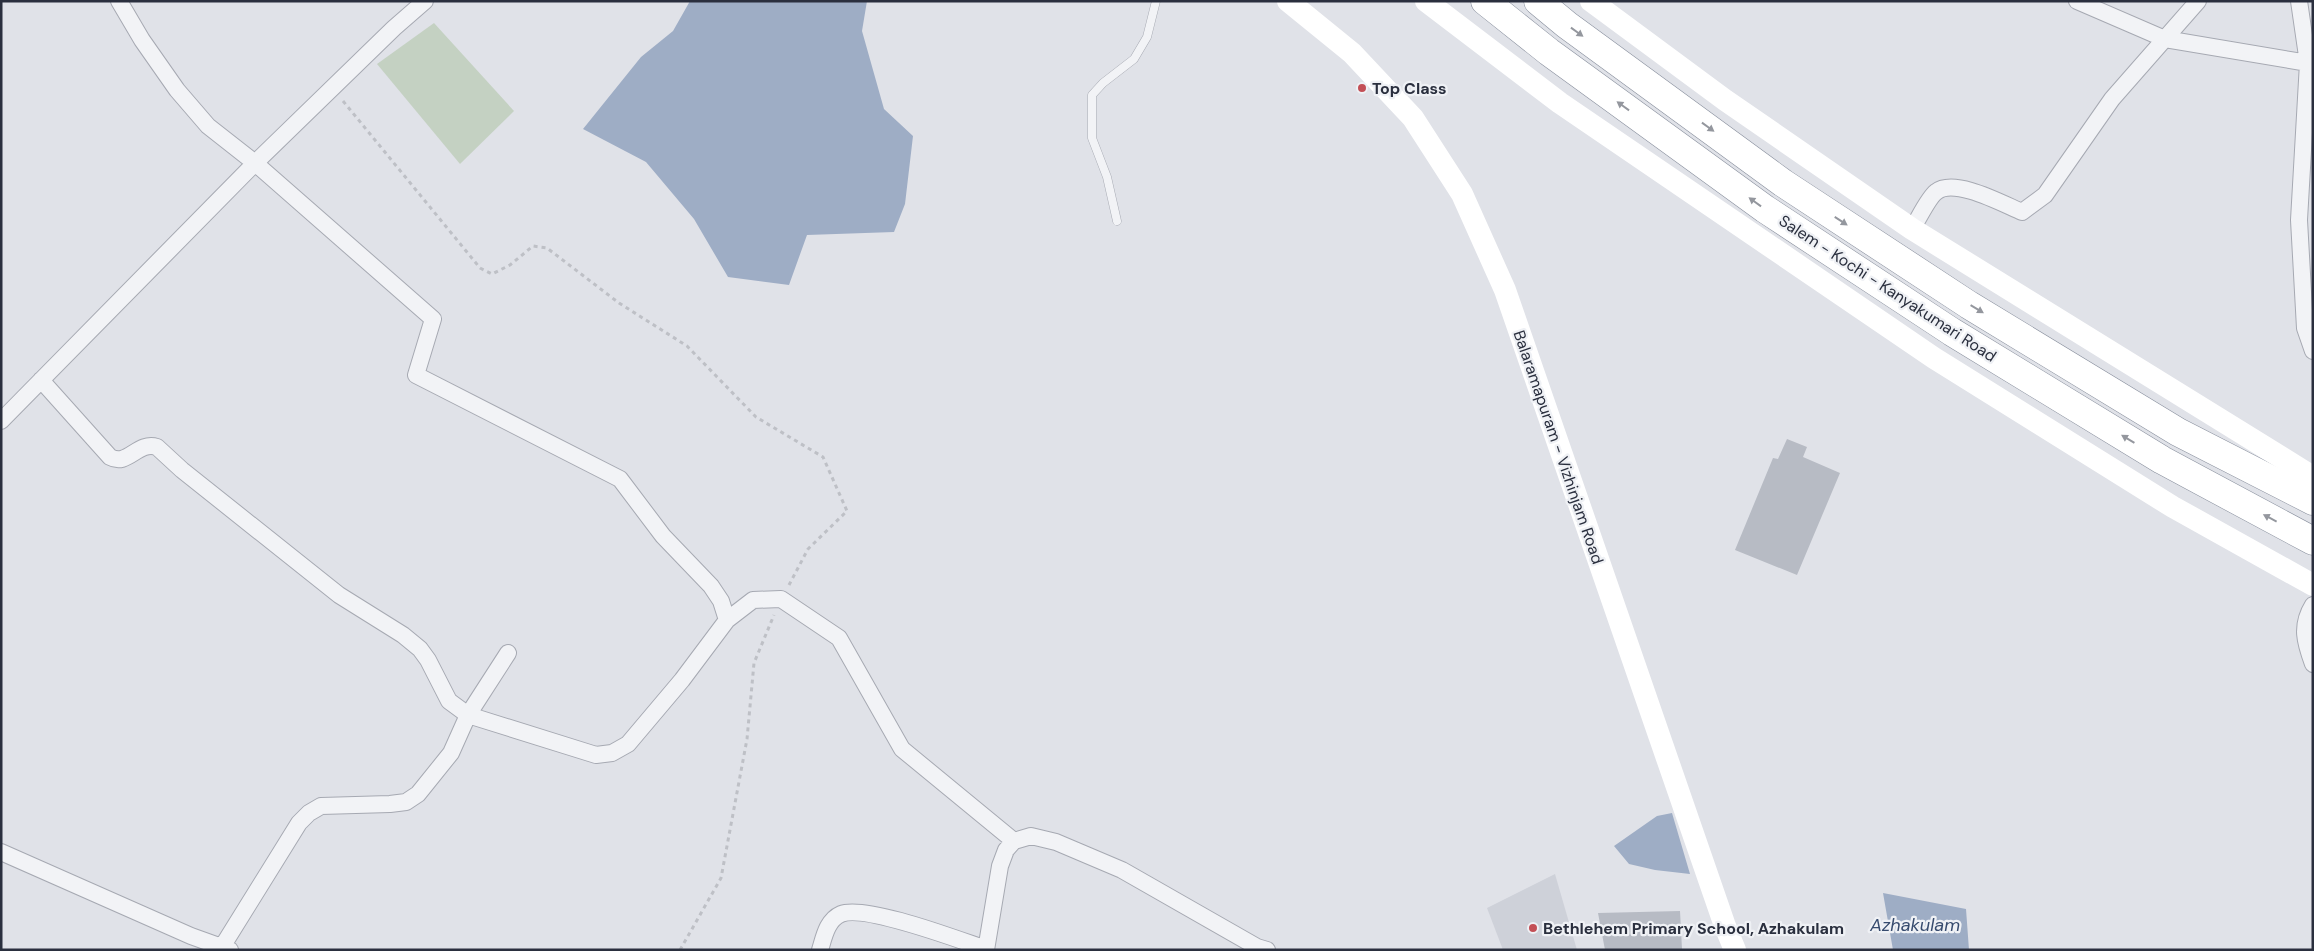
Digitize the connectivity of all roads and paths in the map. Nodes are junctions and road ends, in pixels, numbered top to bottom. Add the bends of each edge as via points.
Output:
1 (119, 1) edge
2 (425, 1) edge
3 (1156, 1) edge
4 (1288, 1) edge
5 (1426, 1) edge
6 (1485, 1) edge
7 (1538, 1) edge
8 (1591, 1) edge
9 (2077, 1) edge
10 (2198, 1) edge
11 (2299, 1) edge
12 (2165, 39) junction
13 (2308, 63) junction
14 (333, 89) junction
15 (255, 163) junction
16 (1117, 221) dead end
17 (1912, 229) junction
18 (2313, 352) edge
19 (41, 380) junction
20 (1, 421) edge
21 (2312, 472) edge
22 (2313, 502) edge
23 (2313, 541) edge
24 (2313, 585) edge
25 (781, 600) junction
26 (2313, 605) edge
27 (727, 620) junction
28 (508, 653) dead end
29 (2313, 664) edge
30 (468, 716) junction
31 (1014, 841) junction
32 (1, 852) edge
33 (226, 948) edge
34 (986, 949) edge
35 (680, 950) edge
36 (820, 950) edge
37 (1267, 950) edge
38 (1735, 950) edge

1 - 15 street via 177,90 208,126
2 - 14 street
3 - 16 lane via 1147,37 1134,59 1092,95 1092,138 1108,177
4 - 38 street, Balaramapuram - Vizhinjam Road via 1352,52 1413,118 1462,194 1504,290
5 - 24 street via 1560,104 1934,358 2173,507
23 -> 6 highway, Salem - Kochi - Kanyakumari Road via 2162,460 1944,326 1765,209 1549,52
7 -> 22 highway, Salem - Kochi - Kanyakumari Road via 1783,183 1969,305 2178,432
8 - 17 street via 1725,100
9 - 12 street
10 - 12 street
11 - 13 street
12 - 13 street
12 - 17 street via 2112,99 2045,195 2033,205 2022,212 1968,190 1950,187 1936,192
13 - 18 street via 2299,220 2305,328
14 - 15 street
14 - 25 path via 480,268 492,274 510,265 533,246 548,248 619,302 687,346 756,417 824,457 847,511 808,550
15 - 19 street
15 - 27 street via 433,319 416,375 620,479 663,536 711,586 721,601
17 - 21 street
19 - 20 street
19 - 30 street via 110,457 125,460 139,448 157,447 339,595 403,635 428,660 449,701
25 - 27 street via 753,600
25 - 31 street via 839,638 902,750
25 - 35 path via 754,663 747,739 721,878
26 - 29 street via 2304,626
27 - 30 street via 628,744 612,754 596,755
28 - 30 street
30 - 33 street via 451,753 418,794 406,802 321,806 309,813 299,823
31 - 34 street via 1006,850 1000,866
31 - 37 street via 1031,836 1056,842 1114,867
32 - 33 street via 191,936
34 - 36 street via 860,913 841,914 828,926

